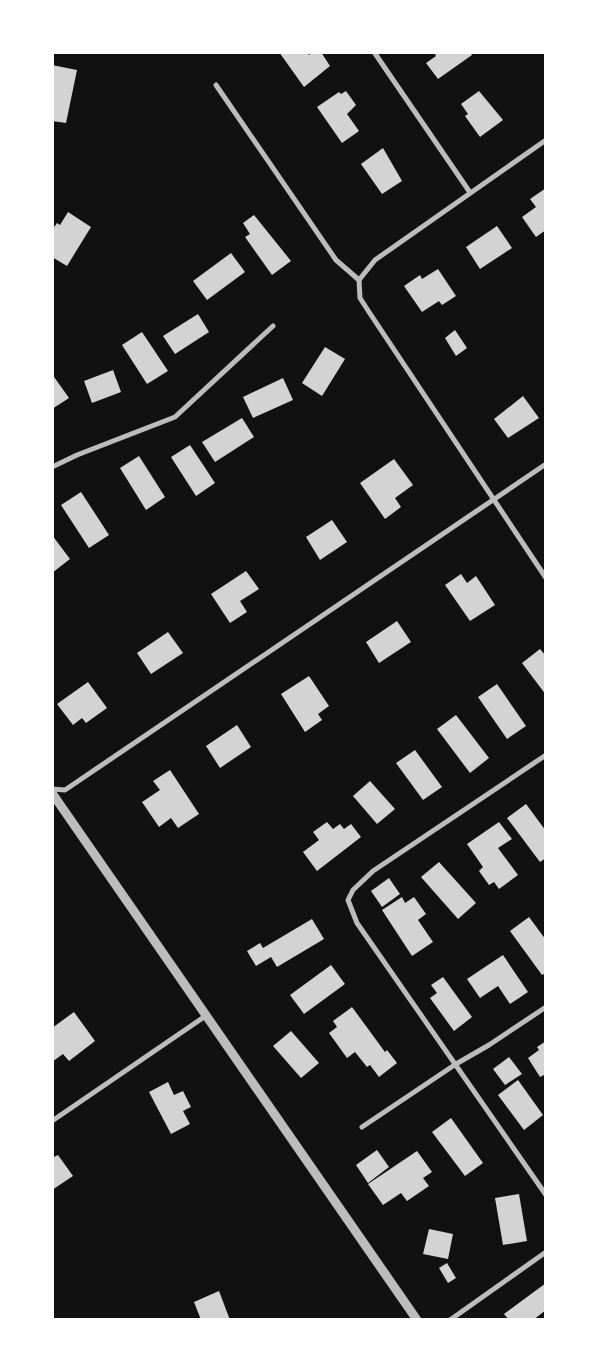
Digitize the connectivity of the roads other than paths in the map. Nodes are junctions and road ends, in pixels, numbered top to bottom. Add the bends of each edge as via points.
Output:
1 (374, 52) edge
2 (216, 85) dead end
3 (546, 140) edge
4 (470, 192) junction
5 (359, 280) junction
6 (273, 326) dead end
7 (546, 464) edge
8 (52, 468) edge
9 (493, 500) junction
10 (546, 578) edge
11 (546, 755) edge
12 (52, 789) edge
13 (52, 793) edge
14 (546, 1007) edge
15 (207, 1015) junction
16 (456, 1064) junction
17 (52, 1121) edge
18 (362, 1127) dead end
19 (546, 1195) edge
20 (546, 1252) edge
21 (417, 1320) edge
22 (450, 1320) edge

1 - 4 street
2 - 5 street via 336,260
3 - 4 street
4 - 5 street via 375,260
5 - 9 street via 360,298
6 - 8 street via 175,417
7 - 9 street
9 - 10 street
9 - 12 street via 65,790
11 - 16 street via 373,871 349,896 357,923
13 - 15 street
14 - 16 street
15 - 17 street
15 - 21 street
16 - 18 street
16 - 19 street
20 - 22 street

